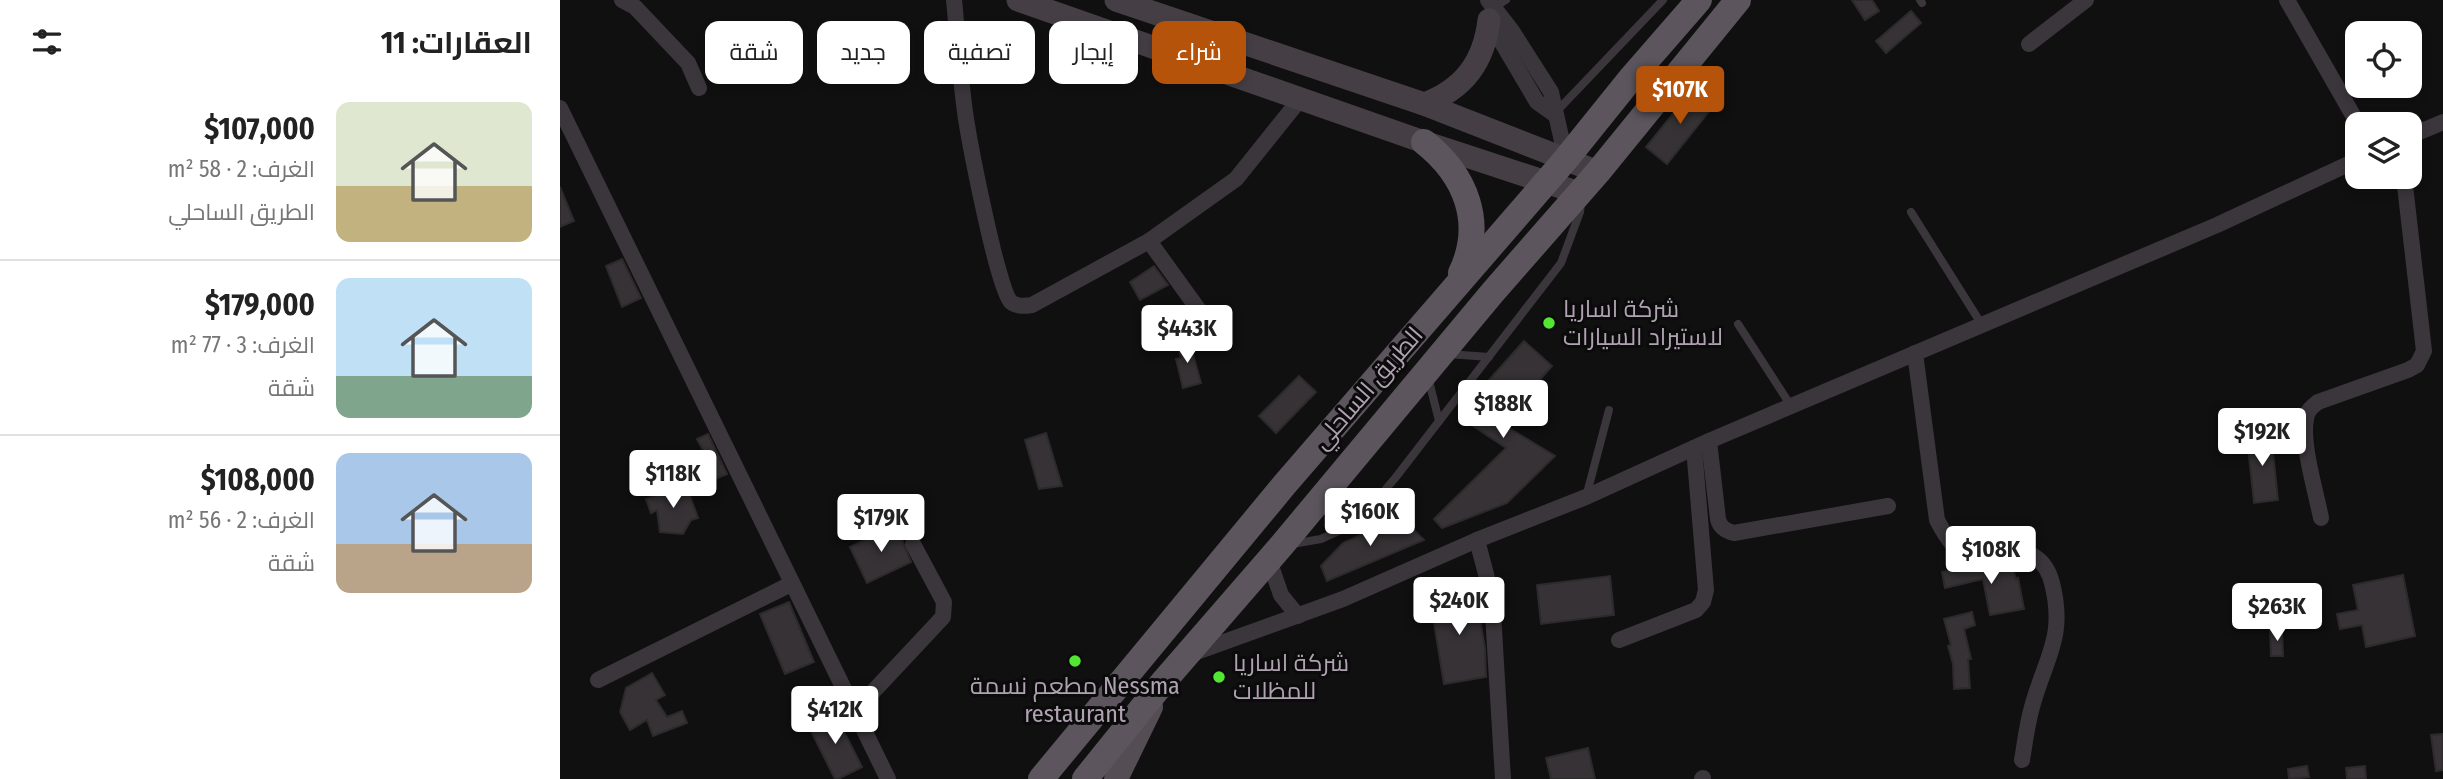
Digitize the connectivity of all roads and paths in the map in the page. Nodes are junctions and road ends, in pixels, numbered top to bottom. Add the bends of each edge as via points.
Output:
1 (622, 0) edge
2 (954, 0) edge
3 (1018, 0) edge
4 (1116, 0) edge
5 (1663, 0) edge
6 (1699, 0) edge
7 (1738, 0) edge
8 (2086, 0) edge
9 (2287, 0) edge
10 (1492, 6) edge
11 (2029, 44) dead end
12 (699, 88) dead end
13 (1301, 98) junction
14 (1424, 104) junction
15 (2351, 112) edge
16 (561, 114) edge
17 (1555, 114) junction
18 (2443, 122) edge
19 (2422, 131) edge
20 (1424, 142) junction
21 (1566, 159) junction
22 (2345, 166) edge
23 (1598, 172) junction
24 (1544, 182) junction
25 (2405, 189) edge
26 (1579, 193) junction
27 (1911, 212) dead end
28 (1149, 241) junction
29 (1457, 282) junction
30 (1738, 324) dead end
31 (1982, 325) junction
32 (1219, 338) dead end
33 (1915, 353) junction
34 (1489, 357) junction
35 (1434, 363) junction
36 (1791, 406) junction
37 (1609, 411) dead end
38 (1440, 421) junction
39 (1701, 445) junction
40 (1587, 497) junction
41 (1888, 506) dead end
42 (2321, 518) dead end
43 (1477, 540) junction
44 (913, 544) dead end
45 (1276, 552) junction
46 (791, 584) junction
47 (1298, 616) junction
48 (1619, 640) dead end
49 (1189, 655) junction
50 (598, 680) dead end
51 (1164, 681) junction
52 (854, 712) junction
53 (2022, 760) dead end
54 (888, 779) edge
55 (1041, 779) edge
56 (1085, 779) edge
57 (1116, 779) edge
58 (1503, 779) edge

1 - 12 street via 635,7 688,64
2 - 28 street via 966,119 991,242 1010,301 1032,305
3 - 13 main road
4 - 14 main road
5 - 17 lane
6 - 21 highway, الطريق الساحلي
7 - 23 highway, الطريق الساحلي
8 - 11 street
9 - 15 street
10 - 14 main road via 1482,52 1465,80
10 - 17 street via 1537,102
13 - 20 main road
13 - 28 street via 1236,179
14 - 21 main road
16 - 46 street
17 - 21 street
18 - 19 street
20 - 24 main road
20 - 29 highway via 1452,170 1469,206 1470,245
21 - 23 main road
21 - 24 highway, الطريق الساحلي
22 - 31 street
23 - 26 highway, الطريق الساحلي
24 - 26 main road
24 - 29 highway, الطريق الساحلي
25 - 42 street via 2424,351 2417,365 2408,370 2309,409 2305,436
26 - 34 lane via 1580,212 1561,263
26 - 35 highway, الطريق الساحلي
27 - 31 lane
28 - 32 street
29 - 55 highway, الطريق الساحلي
30 - 36 lane
31 - 33 street
33 - 36 street
33 - 53 street via 1937,520 1948,541 1979,558 2024,550 2041,560 2051,580 2058,615 2054,642 2032,707
34 - 35 lane
34 - 38 lane
35 - 38 lane
35 - 45 highway, الطريق الساحلي
36 - 39 street
37 - 40 lane
38 - 45 lane via 1358,522
39 - 40 street
39 - 41 street via 1719,524 1727,531
39 - 48 street via 1703,602 1696,610
40 - 43 street
43 - 47 street
43 - 58 street via 1492,597
44 - 52 street via 944,602 943,617
45 - 47 street via 1281,595
45 - 49 highway, الطريق الساحلي
46 - 50 street
46 - 52 street
47 - 49 street
49 - 51 highway, الطريق الساحلي
51 - 56 highway, الطريق الساحلي
51 - 57 main road
52 - 54 street

